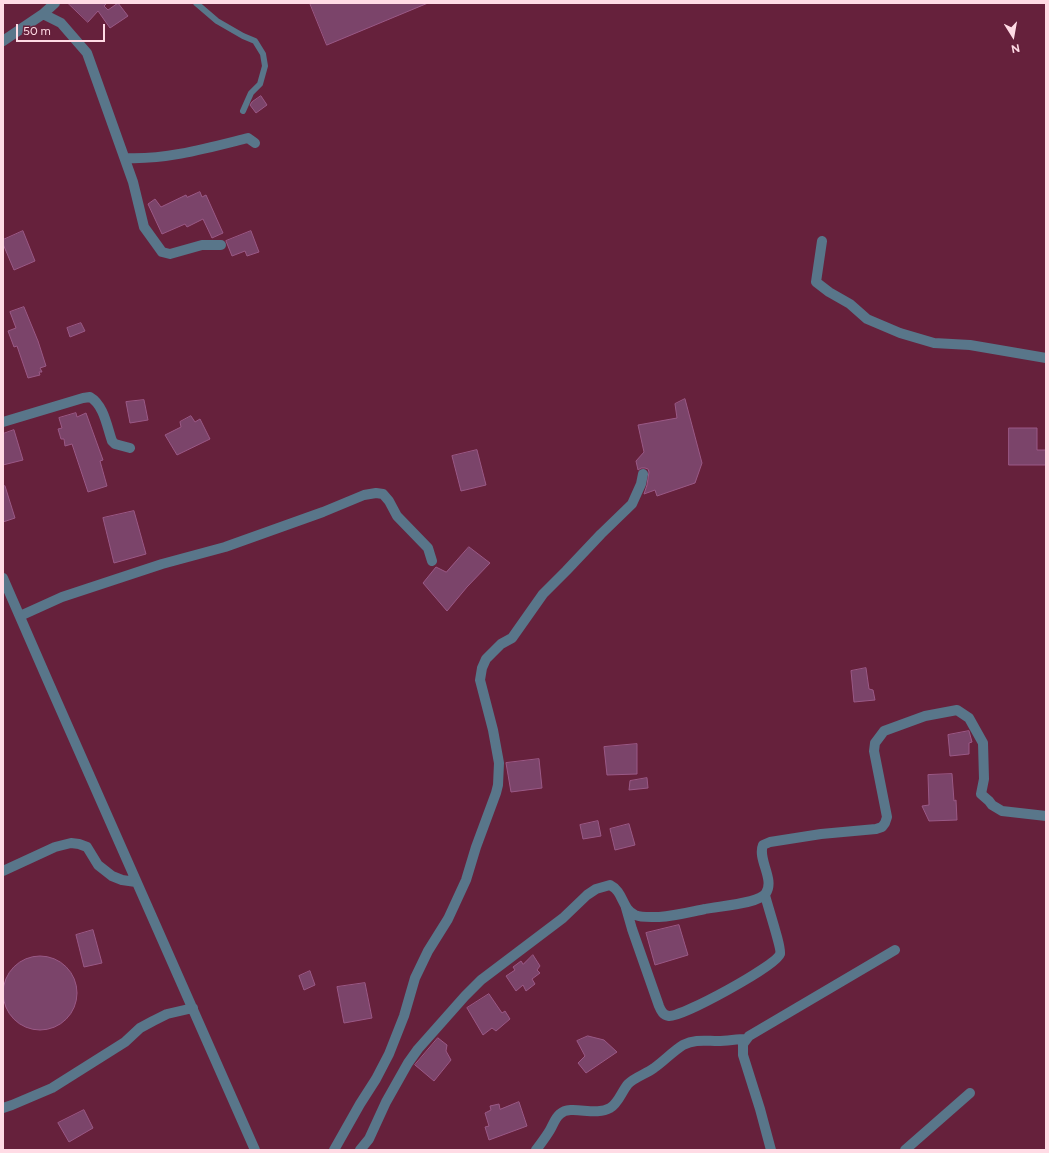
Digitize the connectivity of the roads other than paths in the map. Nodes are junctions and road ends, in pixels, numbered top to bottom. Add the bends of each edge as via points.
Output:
1 (55, 3) edge
2 (196, 3) edge
3 (43, 14) junction
4 (3, 42) edge
5 (243, 111) dead end
6 (255, 143) dead end
7 (125, 158) junction
8 (822, 241) dead end
9 (221, 245) dead end
10 (1046, 358) edge
11 (3, 422) edge
12 (130, 448) dead end
13 (643, 474) dead end
14 (432, 560) dead end
15 (3, 578) edge
16 (20, 616) junction
17 (1046, 816) edge
18 (3, 871) edge
19 (136, 882) junction
20 (765, 895) junction
21 (626, 908) junction
22 (895, 950) dead end
23 (193, 1008) junction
24 (746, 1039) junction
25 (970, 1093) dead end
26 (3, 1108) edge
27 (255, 1150) edge
28 (334, 1150) edge
29 (360, 1150) edge
30 (536, 1150) edge
31 (771, 1150) edge
32 (905, 1150) edge

1 - 3 street
2 - 5 lane via 217,21 254,41 263,54 265,66 260,84 251,93
3 - 4 street
3 - 7 street via 61,23 87,53
6 - 7 street via 248,138 176,154 140,159
7 - 9 street via 144,227 162,252 170,254 202,245
8 - 10 street via 816,282 850,304 867,319 900,333 934,343 970,345
11 - 12 street via 90,397 100,408 112,441
13 - 28 street via 632,504 543,594 512,638 501,644 486,659 480,680 499,764 496,793 466,880 448,919 415,978 389,1054
14 - 16 street via 428,548 398,516 389,501 383,494 376,493 364,495 225,547 162,564 62,597
15 - 16 street
16 - 19 street
17 - 20 street via 1002,811 981,794 984,779 983,743 969,718 957,710 925,716 884,731 875,743 875,761 887,817 882,827 821,834 763,845 761,852 768,881
18 - 19 street via 55,847 80,844 87,847 98,865 112,876
19 - 23 street
20 - 21 street via 742,904 660,917 642,917
20 - 21 street via 780,947 780,954 776,960 699,1005 669,1016 663,1013 659,1006
21 - 29 street via 616,888 610,885 596,889 563,918 481,980 408,1063 369,1139
22 - 24 street
23 - 26 street via 167,1014 140,1028 125,1042 52,1088
23 - 27 street
24 - 30 street via 695,1040 683,1045 628,1084 616,1104 610,1108 593,1112 569,1110 561,1113
24 - 31 street via 743,1044 743,1055
25 - 32 street

